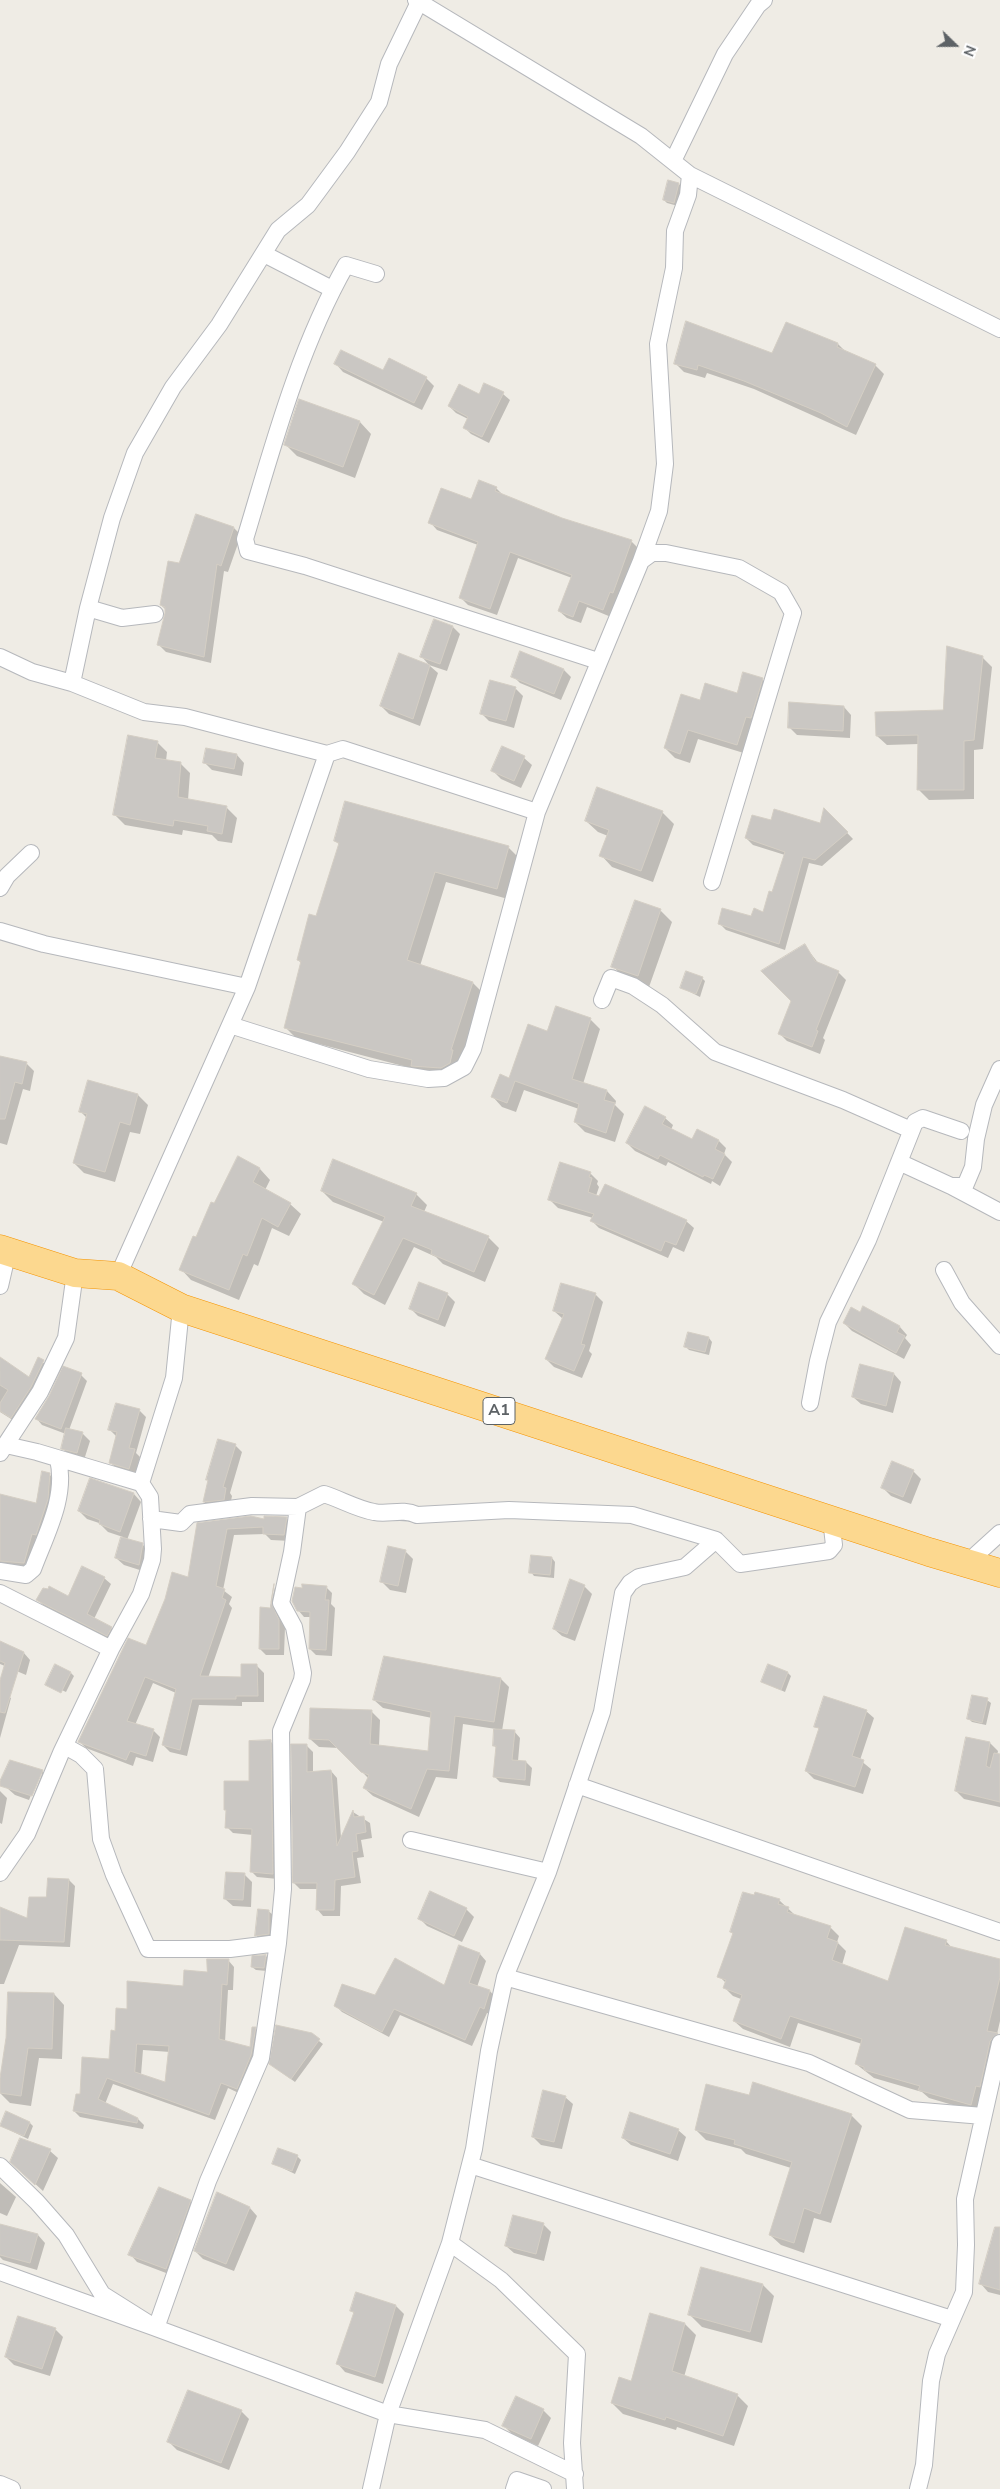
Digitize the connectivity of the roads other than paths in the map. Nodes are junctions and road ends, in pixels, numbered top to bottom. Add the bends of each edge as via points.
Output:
1 (764, 0) edge
2 (418, 1) edge
3 (673, 161) junction
4 (690, 176) junction
5 (264, 254) junction
6 (376, 274) dead end
7 (332, 289) junction
8 (1000, 329) edge
9 (641, 561) junction
10 (88, 608) junction
11 (155, 614) dead end
12 (0, 657) edge
13 (598, 661) junction
14 (72, 683) junction
15 (327, 754) junction
16 (537, 812) junction
17 (31, 853) dead end
18 (712, 882) dead end
19 (0, 888) edge
20 (0, 931) edge
21 (247, 987) junction
22 (602, 1000) dead end
23 (230, 1025) junction
24 (1000, 1069) edge
25 (911, 1130) junction
26 (961, 1131) dead end
27 (899, 1162) junction
28 (950, 1186) junction
29 (1000, 1212) edge
30 (4, 1250) edge
31 (944, 1270) dead end
32 (75, 1273) junction
33 (118, 1276) junction
34 (0, 1286) edge
35 (181, 1308) junction
36 (1000, 1346) edge
37 (810, 1403) dead end
38 (3, 1449) edge
39 (58, 1459) junction
40 (141, 1483) junction
41 (298, 1507) junction
42 (831, 1518) junction
43 (151, 1519) junction
44 (1000, 1533) edge
45 (716, 1540) junction
46 (967, 1563) junction
47 (0, 1571) edge
48 (1000, 1573) edge
49 (0, 1593) edge
50 (112, 1648) junction
51 (65, 1746) junction
52 (577, 1785) junction
53 (411, 1840) dead end
54 (548, 1872) junction
55 (0, 1873) edge
56 (1000, 1932) edge
57 (278, 1943) junction
58 (506, 1977) junction
59 (1000, 2043) edge
60 (983, 2116) junction
61 (470, 2165) junction
62 (0, 2166) edge
63 (450, 2243) junction
64 (0, 2272) edge
65 (952, 2319) junction
66 (156, 2328) junction
67 (388, 2414) junction
68 (575, 2481) edge
69 (0, 2484) edge
70 (12, 2489) edge
71 (371, 2489) edge
72 (514, 2489) edge
73 (544, 2489) edge
74 (918, 2489) edge

1 - 3 street via 725,54
2 - 3 street via 641,136
2 - 5 street via 389,64 379,102 308,205 278,230
3 - 4 street
4 - 8 street
4 - 9 street via 688,195 675,231 674,268 658,344 666,464 659,511
5 - 7 street
5 - 10 street via 219,325 173,387 135,452 112,518
6 - 7 street via 346,265
7 - 13 street via 296,374 246,539 248,551 305,566
9 - 13 street
9 - 18 street via 652,553 666,552 739,568 782,592 793,613
10 - 11 street via 122,618
10 - 14 street
12 - 14 street via 32,672
13 - 16 street
14 - 15 street via 144,712 184,717
15 - 16 street via 343,749
15 - 21 street
16 - 23 street via 473,1049 464,1067 444,1078 428,1079 369,1069
17 - 19 street via 7,876
20 - 21 street via 44,944
21 - 23 street
22 - 25 street via 611,978 632,986 662,1005 715,1052 843,1100
23 - 33 street
24 - 28 street via 984,1105 973,1168 965,1186
25 - 26 street via 914,1122 923,1118
25 - 27 street
27 - 28 street
27 - 37 street via 868,1240 828,1322
28 - 29 street
30 - 32 highway, A1
30 - 34 street
31 - 36 street via 962,1303
32 - 33 highway, A1
32 - 38 street via 66,1338 40,1392
33 - 35 highway, A1
35 - 40 street via 174,1378
35 - 42 highway, A1
38 - 39 street
39 - 40 street
39 - 47 street via 60,1494 33,1569 26,1575
40 - 43 street via 150,1497
41 - 43 street via 252,1506 190,1514 181,1524
41 - 45 street via 324,1494 372,1512 407,1510 417,1515 509,1510 632,1515
41 - 57 street via 281,1603 294,1627 303,1673 281,1731 283,1889
42 - 45 street via 834,1545 820,1554 740,1564
42 - 46 highway, A1
43 - 50 street via 152,1560 141,1594
44 - 46 street
45 - 52 street via 685,1568 639,1577 623,1593 602,1712
46 - 48 highway, A1
49 - 50 street
50 - 51 street
51 - 55 street via 27,1834
51 - 57 street via 81,1755 95,1769 101,1839 148,1949 230,1949
52 - 54 street
52 - 56 street
53 - 54 street
54 - 58 street
57 - 66 street via 261,2058 208,2181
58 - 60 street via 809,2062 910,2110
58 - 61 street via 489,2051
59 - 60 street
60 - 65 street via 965,2199 964,2292
61 - 63 street
61 - 65 street
62 - 66 street via 66,2235 102,2294
63 - 67 street
63 - 68 street via 502,2280 577,2354 572,2442
64 - 66 street
65 - 74 street via 941,2340 931,2380 924,2465
66 - 67 street
67 - 68 street via 485,2430
67 - 71 street
69 - 70 street
72 - 73 street via 518,2480

